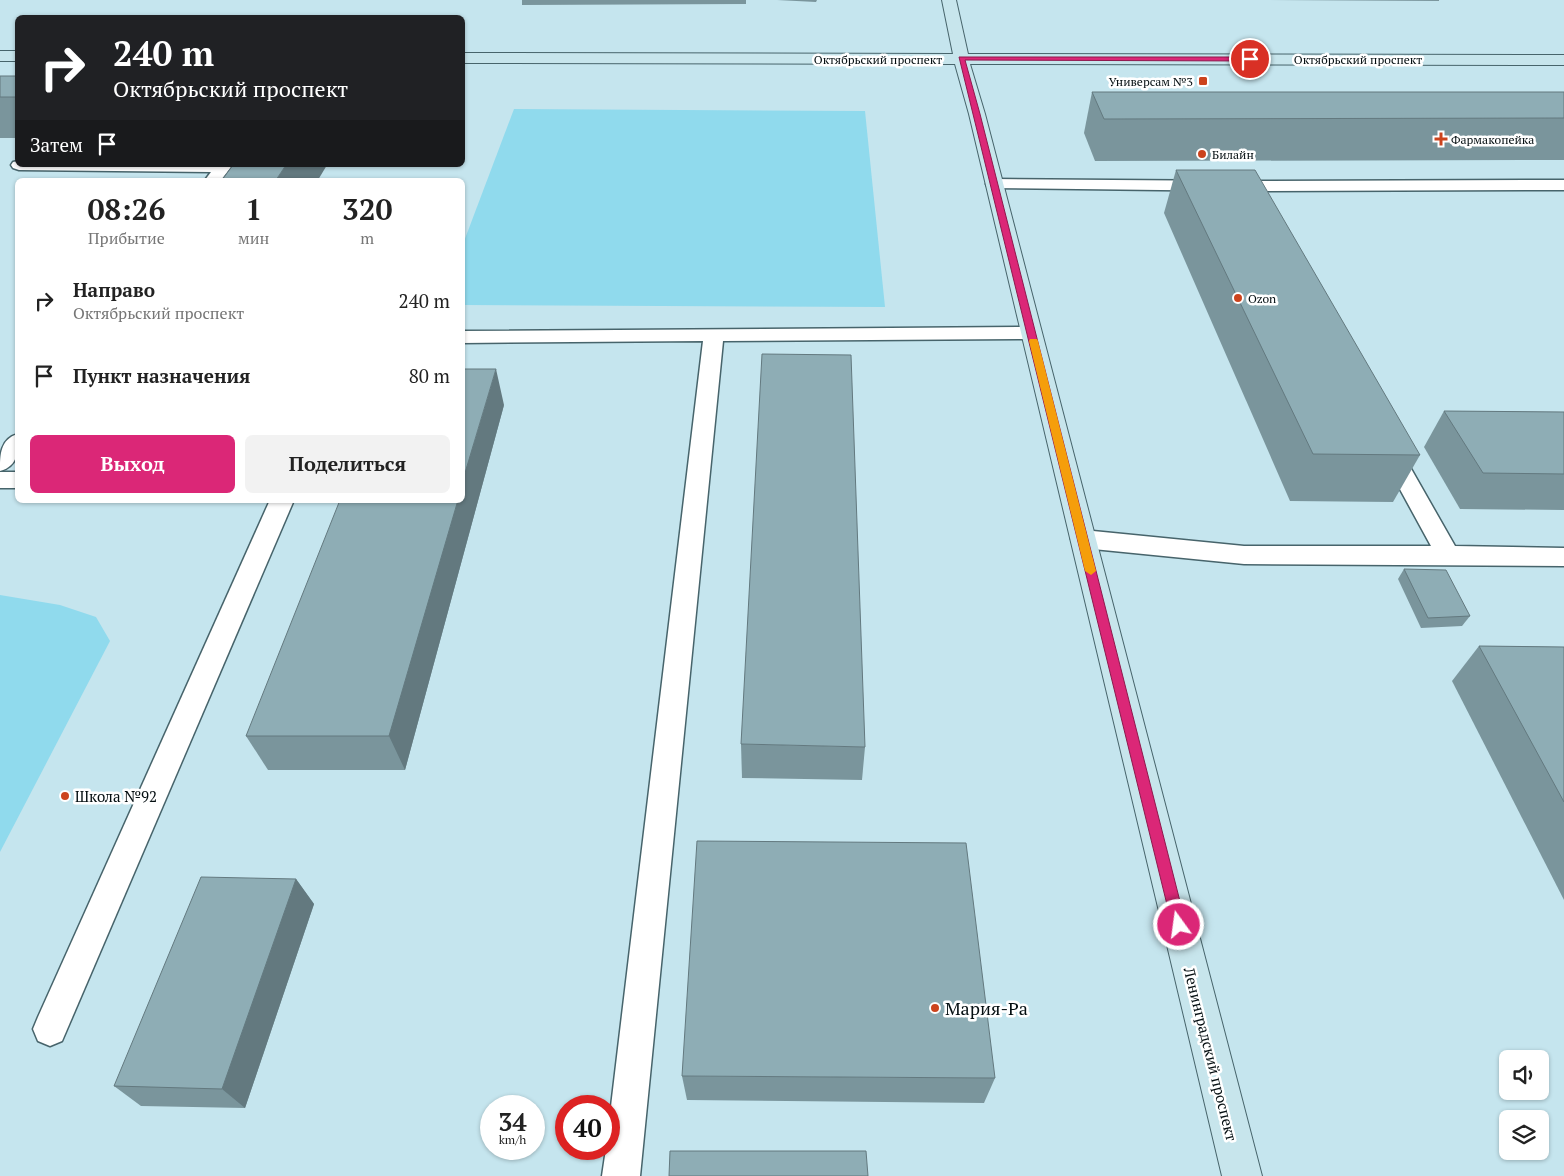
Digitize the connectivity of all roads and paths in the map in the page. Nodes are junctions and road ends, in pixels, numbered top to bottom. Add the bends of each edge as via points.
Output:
1 (949, 0) edge
2 (0, 43) edge
3 (15, 43) edge
4 (465, 44) edge
5 (1564, 47) edge
6 (960, 52) junction
7 (0, 56) edge
8 (15, 56) edge
9 (465, 58) edge
10 (1564, 60) edge
11 (0, 165) edge
12 (15, 165) edge
13 (223, 167) edge
14 (215, 178) edge
15 (994, 184) junction
16 (1564, 185) edge
17 (714, 334) junction
18 (1031, 334) junction
19 (465, 336) edge
20 (1381, 435) edge
21 (15, 445) edge
22 (0, 464) edge
23 (0, 480) edge
24 (15, 480) edge
25 (281, 503) edge
26 (1082, 538) junction
27 (1448, 555) junction
28 (1560, 562) edge
29 (50, 1030) dead end
30 (621, 1176) edge
31 (1242, 1176) edge

1 - 6 main road, Ленинградский проспект
2 - 3 main road
4 - 6 main road, Октябрьский проспект
5 - 6 main road, Октябрьский проспект
6 - 9 main road, Октябрьский проспект
6 - 10 main road, Октябрьский проспект
6 - 15 main road, Ленинградский проспект
7 - 8 main road
11 - 12 lane
13 - 14 lane
15 - 16 lane via 1248,195
15 - 18 main road, Ленинградский проспект
17 - 18 lane
17 - 19 lane
17 - 30 lane
18 - 26 main road, Ленинградский проспект
20 - 27 lane
21 - 22 lane
23 - 24 lane
25 - 29 lane
26 - 27 lane via 1244,555
26 - 31 main road, Ленинградский проспект
27 - 28 lane

